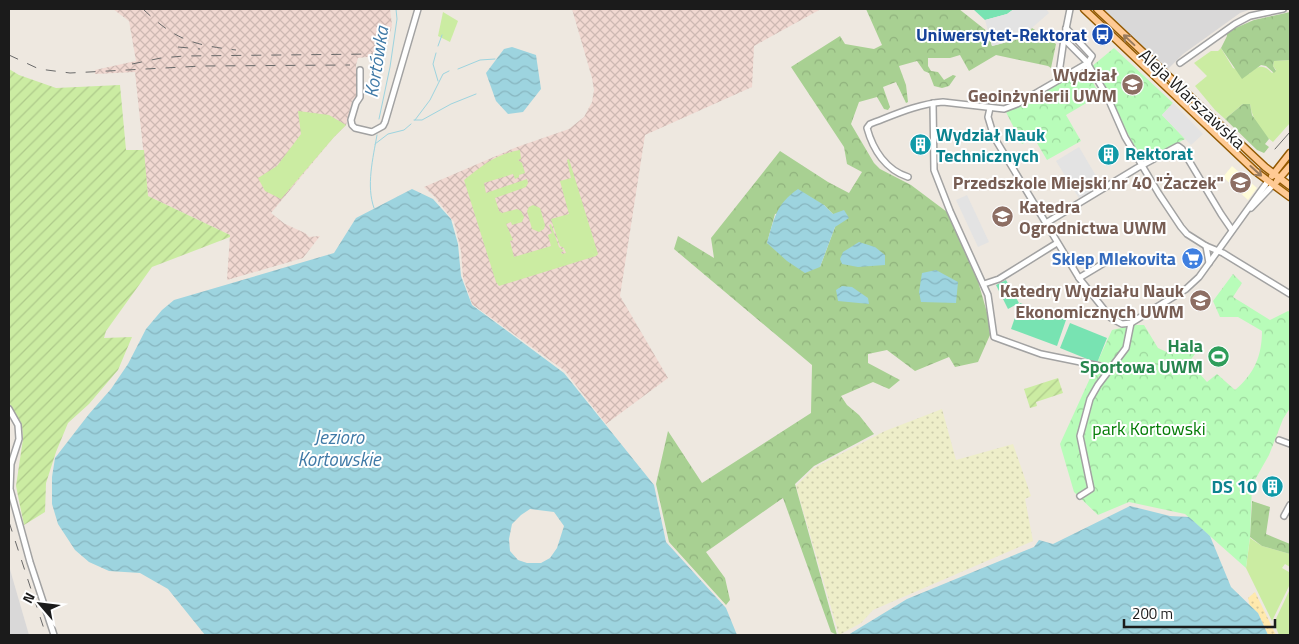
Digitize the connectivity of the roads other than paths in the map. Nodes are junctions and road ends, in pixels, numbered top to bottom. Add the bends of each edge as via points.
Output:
1 (418, 9) edge
2 (1070, 9) edge
3 (1084, 9) edge
4 (1097, 9) edge
5 (1283, 9) edge
6 (1066, 28) junction
7 (1064, 39) junction
8 (1088, 63) junction
9 (1180, 63) dead end
10 (360, 70) dead end
11 (1058, 80) junction
12 (934, 103) junction
13 (990, 108) junction
14 (1290, 154) edge
15 (1142, 166) junction
16 (1280, 166) junction
17 (1267, 168) junction
18 (1288, 168) edge
19 (1277, 176) junction
20 (908, 178) dead end
21 (1270, 183) junction
22 (1288, 185) edge
23 (1290, 197) edge
24 (1046, 223) junction
25 (1232, 230) junction
26 (1058, 242) junction
27 (1206, 246) junction
28 (1218, 251) junction
29 (1104, 263) dead end
30 (1209, 263) junction
31 (1079, 278) junction
32 (984, 284) junction
33 (1290, 294) edge
34 (1131, 323) junction
35 (1110, 368) junction
36 (9, 409) edge
37 (1279, 440) dead end
38 (1290, 444) edge
39 (1080, 496) dead end
40 (1290, 505) edge
41 (1284, 516) dead end
42 (54, 635) edge

1 - 10 street via 385,122 372,132 355,128 351,120 360,97
2 - 6 street
3 -> 21 main road, Aleja Warszawska
17 -> 4 main road, Aleja Warszawska
5 - 9 street via 1250,16
6 - 7 street
6 - 8 street via 1092,56
7 - 8 street
7 - 11 street
8 - 11 street
8 - 15 street
11 - 13 street via 1017,104 1004,109
12 - 13 street
12 - 20 street via 919,105 866,125 879,157
12 - 32 street via 934,170
13 - 24 street via 988,117 994,137
14 - 16 main road
15 - 24 street
15 - 25 street via 1178,146
15 - 27 street via 1181,227
16 - 17 main road
16 - 19 main road
17 - 19 main road, Aleja Warszawska
18 - 19 main road
18 - 22 main road
19 - 21 main road
19 - 22 main road, Aleja Warszawska
21 - 23 main road, Aleja Warszawska
21 - 25 street via 1260,201
24 - 26 street
25 - 28 street
26 - 31 street
26 - 32 street via 998,279
27 - 28 street
27 - 30 street
28 - 30 street
28 - 33 street
29 - 31 street
30 - 34 street via 1186,289
31 - 34 street via 1111,318 1122,324
32 - 35 street via 994,337 1041,354
34 - 35 street via 1126,348
35 - 39 street via 1090,399 1080,436 1090,489
36 - 42 street via 18,425 19,439 11,464 10,489
37 - 38 street
40 - 41 street

